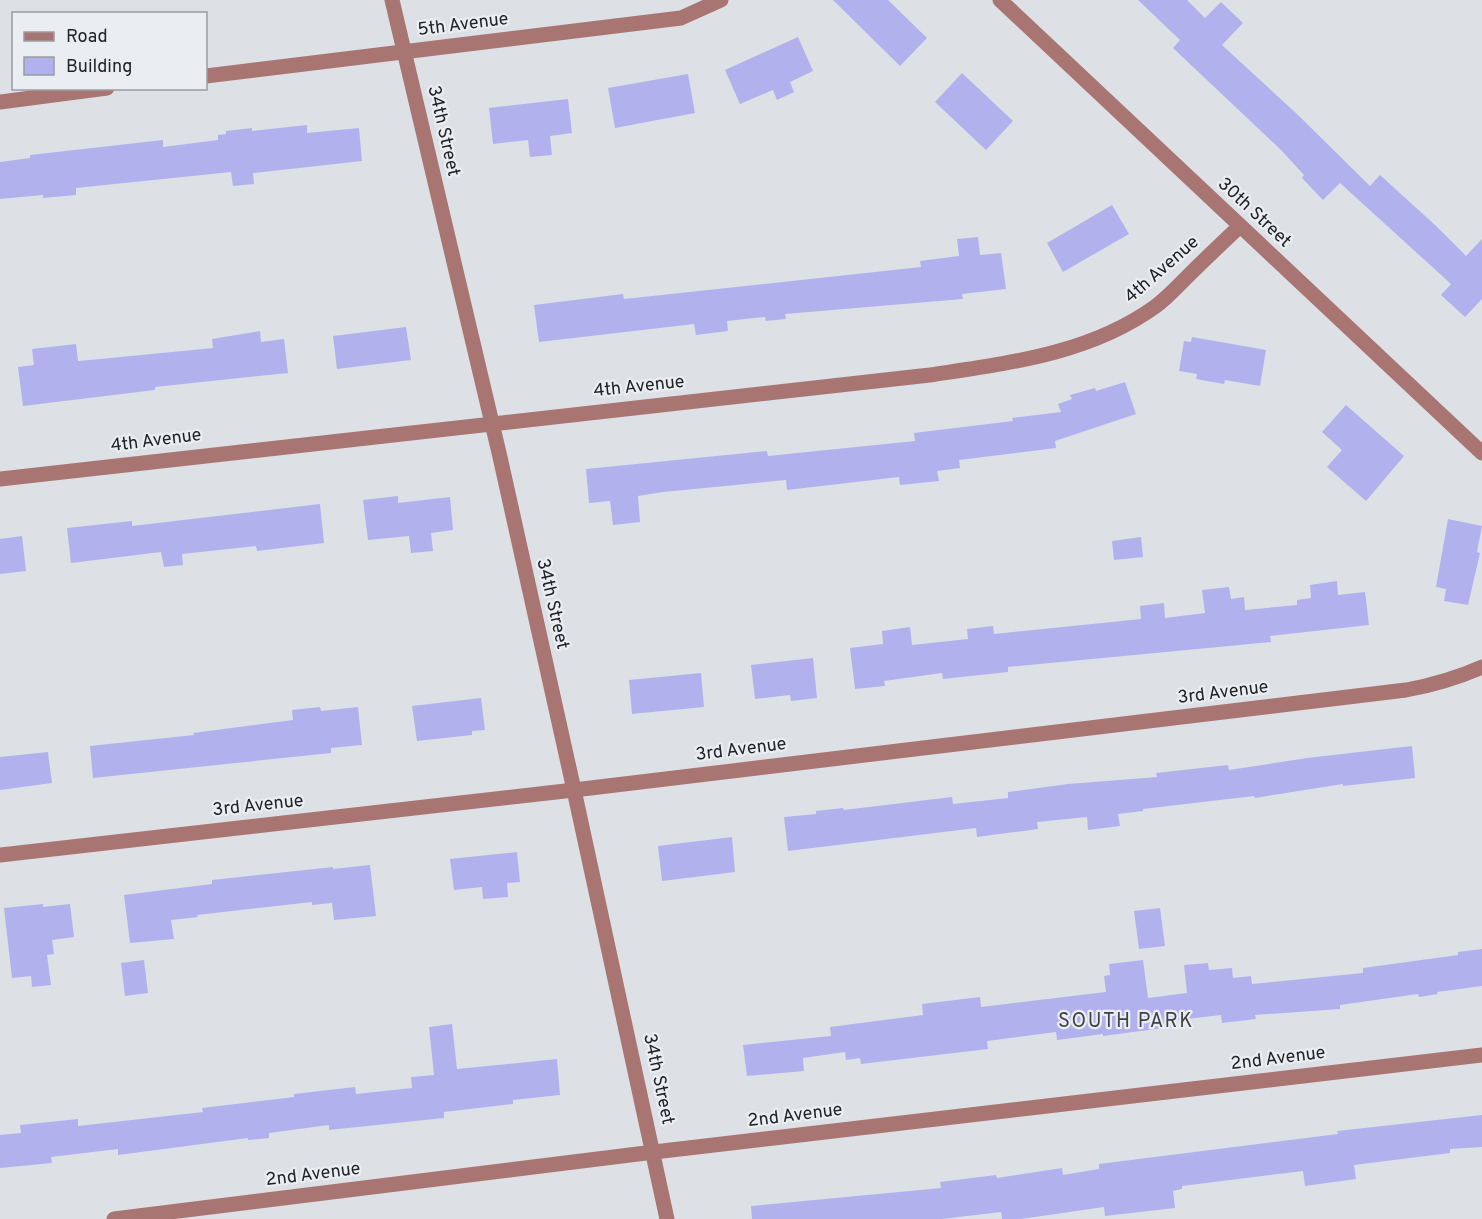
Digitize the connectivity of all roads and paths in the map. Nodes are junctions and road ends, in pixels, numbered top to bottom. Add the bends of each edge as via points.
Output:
1 (392, 0) edge
2 (721, 0) edge
3 (1000, 0) edge
4 (405, 51) junction
5 (207, 76) edge
6 (92, 90) edge
7 (0, 102) edge
8 (1240, 226) junction
9 (491, 423) junction
10 (1482, 453) edge
11 (0, 479) edge
12 (1482, 666) edge
13 (574, 790) junction
14 (0, 855) edge
15 (1482, 1055) edge
16 (654, 1152) junction
17 (114, 1219) edge
18 (667, 1219) edge

1 - 4 street, 34th Street
2 - 4 street, 5th Avenue via 681,18
3 - 8 street, 30th Street
4 - 5 street, 5th Avenue
4 - 9 street, 34th Street
6 - 7 street
8 - 9 street, 4th Avenue via 1159,304 1133,321 1106,336 1019,362
8 - 10 street, 30th Street
9 - 11 street, 4th Avenue
9 - 13 street, 34th Street
12 - 13 street, 3rd Avenue via 1435,685 1406,690
13 - 14 street, 3rd Avenue
13 - 16 street, 34th Street
15 - 16 street, 2nd Avenue
16 - 17 street, 2nd Avenue
16 - 18 street, 34th Street

